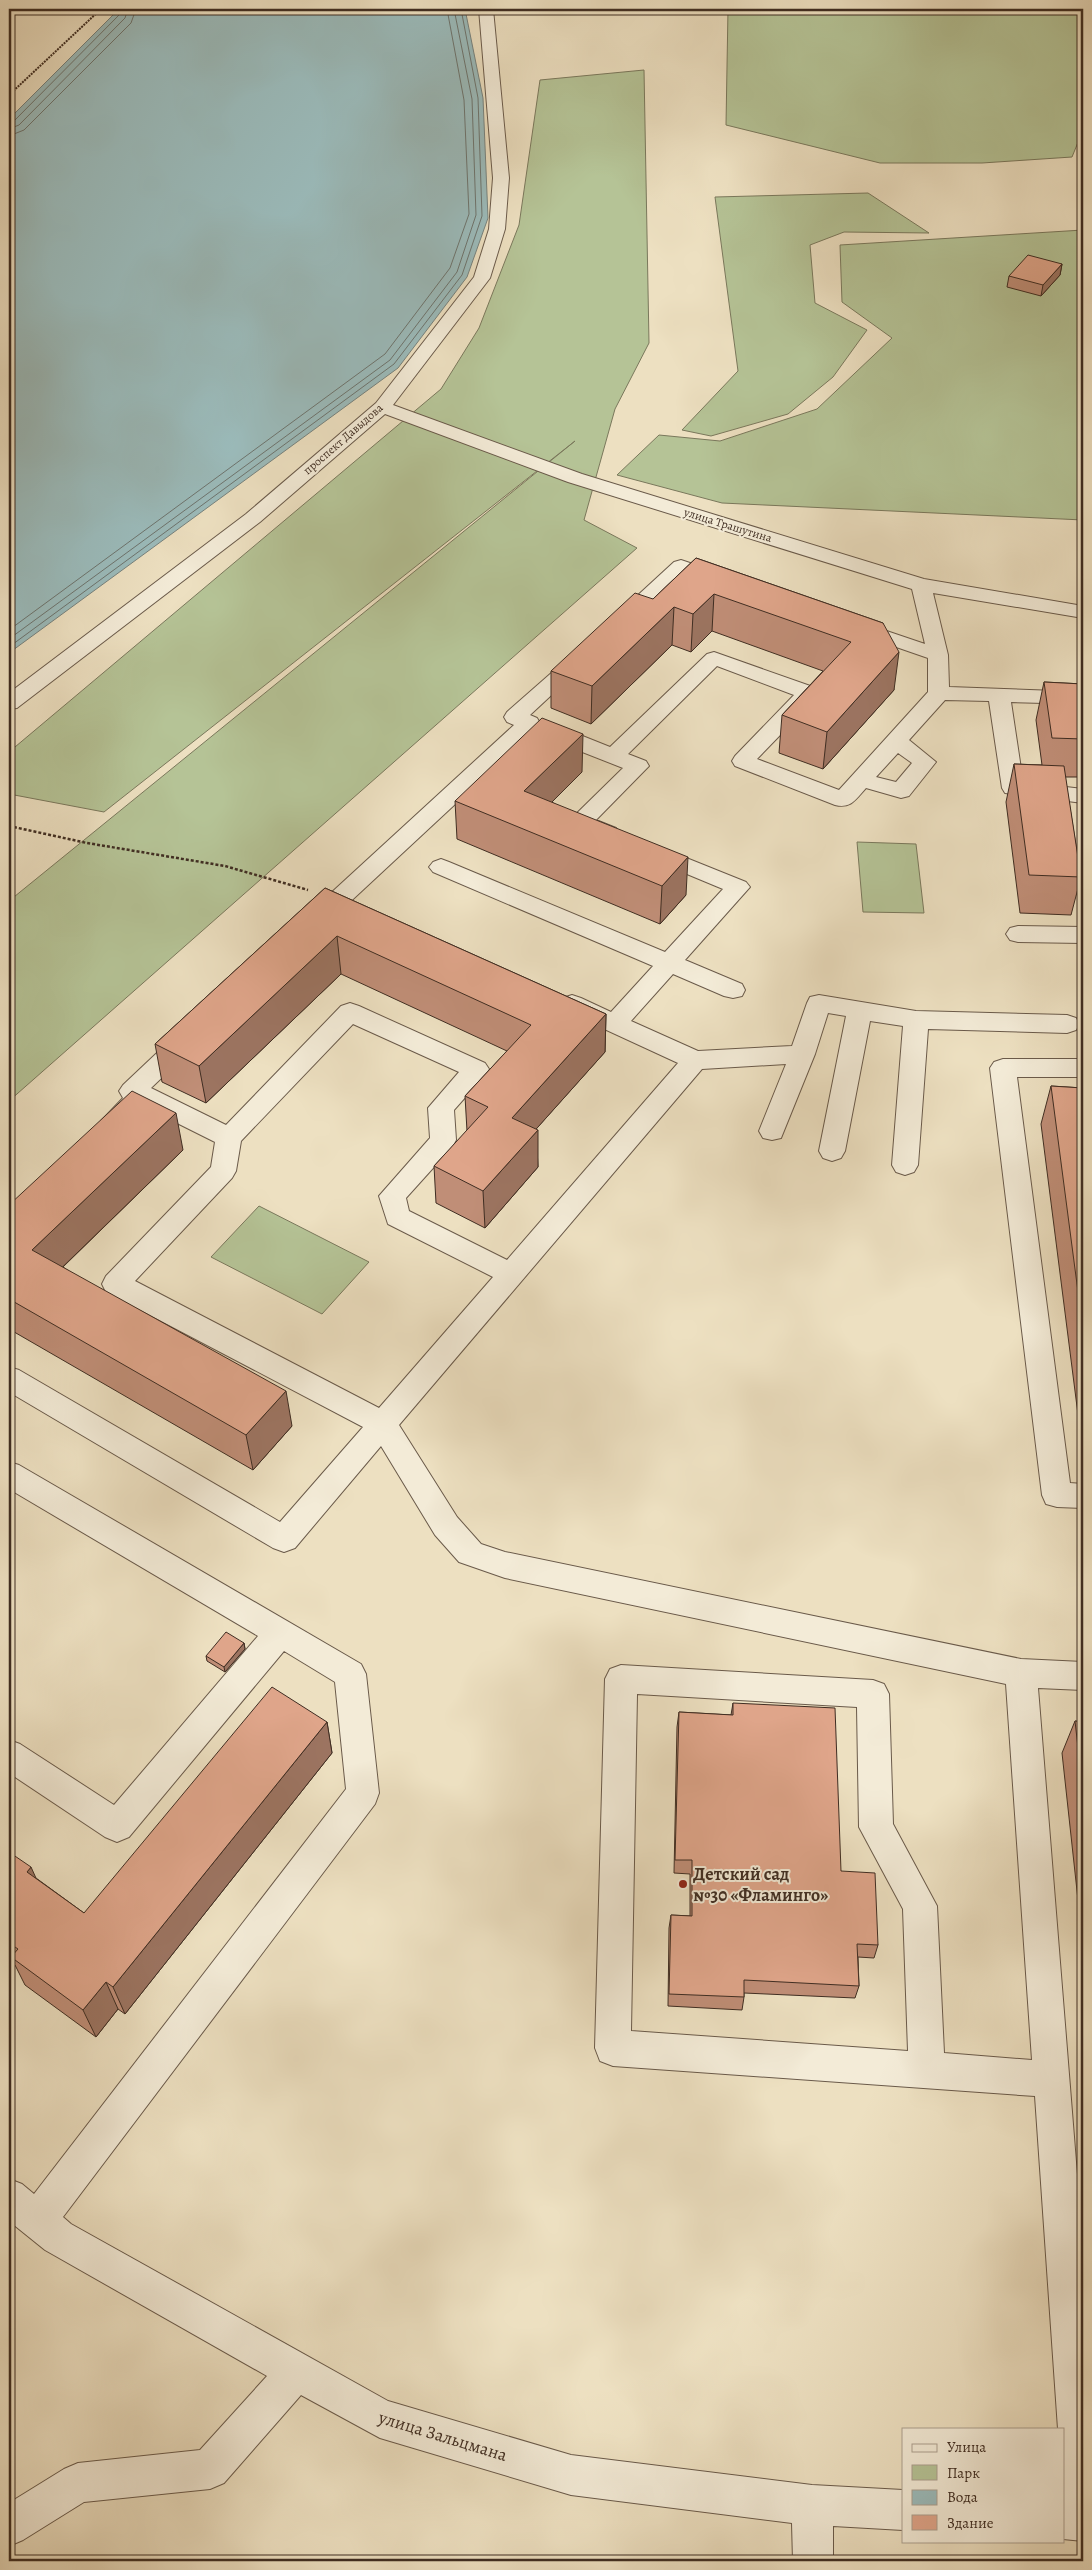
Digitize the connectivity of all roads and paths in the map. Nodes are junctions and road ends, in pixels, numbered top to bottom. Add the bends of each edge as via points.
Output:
1 (101, 9) edge
2 (486, 9) edge
3 (1076, 9) edge
4 (1083, 11) edge
5 (9, 95) edge
6 (382, 407) junction
7 (736, 585) edge
8 (921, 585) junction
9 (1083, 612) edge
10 (837, 620) edge
11 (938, 655) junction
12 (939, 693) junction
13 (999, 694) junction
14 (1083, 698) edge
15 (9, 703) edge
16 (529, 723) junction
17 (896, 741) junction
18 (613, 756) junction
19 (862, 780) junction
20 (1083, 796) edge
21 (9, 826) edge
22 (441, 867) dead end
23 (339, 899) junction
24 (366, 911) edge
25 (1018, 934) dead end
26 (1083, 935) edge
27 (296, 938) edge
28 (670, 963) junction
29 (733, 990) dead end
30 (553, 995) edge
31 (860, 1010) junction
32 (916, 1020) junction
33 (615, 1023) junction
34 (203, 1024) edge
35 (1067, 1024) dead end
36 (802, 1054) junction
37 (695, 1060) junction
38 (1083, 1068) edge
39 (142, 1095) junction
40 (772, 1131) dead end
41 (100, 1134) edge
42 (229, 1138) junction
43 (832, 1151) dead end
44 (905, 1166) dead end
45 (511, 1274) junction
46 (9, 1378) edge
47 (383, 1424) junction
48 (9, 1474) edge
49 (1083, 1496) edge
50 (280, 1633) junction
51 (1021, 1673) junction
52 (1083, 1676) edge
53 (9, 1755) edge
54 (927, 2070) junction
55 (1052, 2079) junction
56 (23, 2208) edge
57 (297, 2371) junction
58 (1080, 2396) edge
59 (1083, 2495) edge
60 (812, 2505) junction
61 (902, 2510) edge
62 (1064, 2519) edge
63 (1083, 2520) edge
64 (9, 2526) edge
65 (813, 2561) edge

1 - 5 path
2 - 6 street, проспект Давыдова via 501,178 497,229 482,278
3 - 4 path
6 - 8 street, улица Трашутина via 575,478
6 - 15 street, проспект Давыдова via 253,518
7 - 16 street via 681,566 515,717
8 - 9 street, улица Трашутина
8 - 11 street
10 - 11 street
11 - 12 street
12 - 13 street
12 - 17 street
13 - 14 street
13 - 20 street via 1013,788
16 - 18 street
16 - 23 street
17 - 19 street
17 - 19 street via 925,762 901,791
18 - 19 street via 714,658 808,694 743,762 843,800
18 - 28 street via 638,766 581,822 738,887
21 - 23 path via 87,843 225,866
22 - 28 street
23 - 24 street
23 - 27 street
25 - 26 street
28 - 29 street
28 - 33 street
30 - 33 street
31 - 32 street
31 - 36 street via 819,1003
31 - 43 street
32 - 35 street
32 - 44 street
33 - 37 street
34 - 39 street via 132,1090
36 - 37 street
36 - 40 street
37 - 45 street
38 - 49 street via 1003,1068 1057,1495
39 - 41 street
39 - 42 street
42 - 45 street via 350,1012 476,1070 442,1108 443,1140 392,1196 397,1217
42 - 47 street via 223,1171 116,1284
45 - 47 street
46 - 47 street via 284,1539
47 - 51 street via 446,1526 470,1552 505,1565
48 - 50 street
50 - 53 street via 117,1826
50 - 56 street via 350,1674 363,1793
51 - 52 street
51 - 55 street
54 - 54 street via 613,2048 621,1679 873,1694 876,1827 920,1906
54 - 55 street
55 - 58 street
56 - 57 street, улица Зальцмана via 58,2237
57 - 60 street, улица Зальцмана via 380,2418 571,2475
57 - 64 street via 210,2469 78,2483
58 - 59 street
60 - 61 street, улица Зальцмана
60 - 65 street
62 - 63 street

